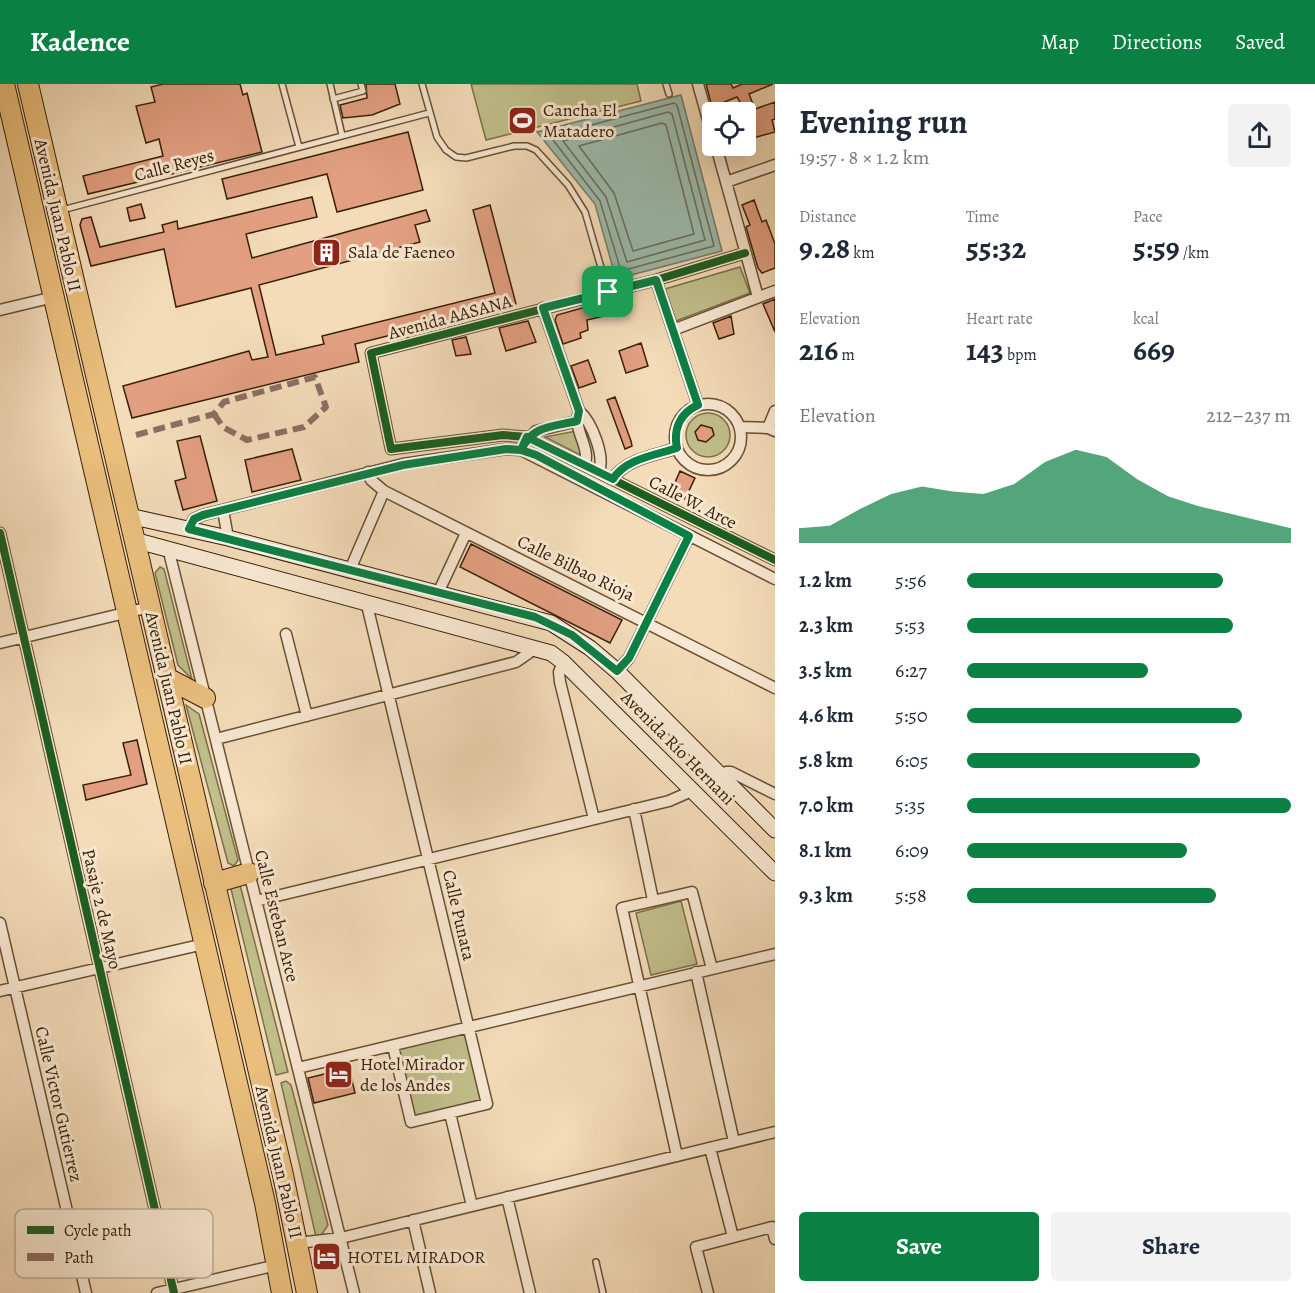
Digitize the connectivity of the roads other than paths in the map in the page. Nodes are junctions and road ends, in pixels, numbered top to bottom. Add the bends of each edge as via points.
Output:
1 (4, 84) edge
2 (28, 84) edge
3 (282, 84) edge
4 (330, 84) edge
5 (362, 84) edge
6 (422, 84) edge
7 (666, 84) edge
8 (698, 84) edge
9 (669, 94) dead end
10 (333, 99) junction
11 (703, 102) edge
12 (429, 113) junction
13 (342, 135) junction
14 (299, 147) junction
15 (719, 156) edge
16 (775, 165) edge
17 (726, 182) junction
18 (58, 212) junction
19 (745, 253) junction
20 (656, 280) junction
21 (775, 291) edge
22 (608, 292) junction
23 (54, 297) junction
24 (758, 297) junction
25 (543, 308) junction
26 (0, 310) edge
27 (673, 330) junction
28 (698, 405) junction
29 (775, 411) edge
30 (578, 416) junction
31 (740, 427) junction
32 (772, 429) edge
33 (527, 437) junction
34 (677, 448) junction
35 (391, 449) joint
36 (521, 450) junction
37 (585, 464) junction
38 (368, 472) junction
39 (599, 472) junction
40 (613, 479) junction
41 (384, 491) junction
42 (224, 510) junction
43 (129, 516) junction
44 (189, 529) junction
45 (0, 533) edge
46 (466, 533) junction
47 (689, 536) junction
48 (228, 538) junction
49 (134, 540) junction
50 (168, 548) junction
51 (775, 560) edge
52 (349, 572) junction
53 (775, 579) edge
54 (438, 593) junction
55 (367, 605) junction
56 (150, 607) junction
57 (127, 612) junction
58 (647, 622) junction
59 (286, 634) dead end
60 (25, 637) junction
61 (0, 644) edge
62 (532, 647) junction
63 (563, 662) junction
64 (617, 671) junction
65 (167, 678) junction
66 (775, 688) edge
67 (389, 694) junction
68 (206, 698) junction
69 (307, 716) junction
70 (216, 739) junction
71 (719, 776) junction
72 (694, 790) junction
73 (775, 794) edge
74 (634, 809) junction
75 (594, 819) junction
76 (773, 823) edge
77 (428, 858) junction
78 (249, 873) junction
79 (775, 873) edge
80 (214, 883) junction
81 (653, 900) junction
82 (256, 901) junction
83 (0, 923) edge
84 (204, 944) junction
85 (775, 954) edge
86 (100, 968) junction
87 (712, 969) junction
88 (696, 972) junction
89 (15, 988) junction
90 (639, 988) junction
91 (0, 991) edge
92 (468, 1028) junction
93 (393, 1046) junction
94 (298, 1068) junction
95 (450, 1113) junction
96 (775, 1132) edge
97 (734, 1142) junction
98 (710, 1148) junction
99 (677, 1156) junction
100 (507, 1197) junction
101 (472, 1206) junction
102 (66, 1209) edge
103 (154, 1209) edge
104 (413, 1220) junction
105 (733, 1236) junction
106 (340, 1238) junction
107 (775, 1239) edge
108 (298, 1243) junction
109 (596, 1262) dead end
110 (277, 1265) junction
111 (83, 1278) edge
112 (173, 1291) edge
113 (86, 1293) edge
114 (157, 1293) edge
115 (282, 1293) edge
116 (307, 1293) edge
117 (354, 1293) edge
118 (430, 1293) edge
119 (530, 1293) edge
120 (603, 1293) edge
121 (708, 1293) edge

1 - 23 highway, Avenida Juan Pablo II
2 - 18 highway, Avenida Juan Pablo II
3 - 14 lane
4 - 10 lane
5 - 10 lane via 363,91
6 - 12 lane
7 - 9 lane
8 - 11 street
10 - 13 lane
12 - 13 lane, Calle Reyes
12 - 22 lane via 437,136 456,157 514,146 536,150 568,185 585,212
13 - 14 lane, Calle Reyes
14 - 18 lane, Calle Reyes
15 - 17 street
16 - 17 street
17 - 19 street
18 - 43 highway, Avenida Juan Pablo II
19 - 20 street, Avenida AASANA
19 - 24 street
20 - 22 street, Avenida AASANA
20 - 27 street
21 - 24 street
22 - 25 street, Avenida AASANA
23 - 26 street
23 - 57 highway, Avenida Juan Pablo II
24 - 27 street
25 - 30 street
25 - 35 street, Avenida AASANA via 370,353
27 - 28 street
28 - 31 street via 724,407
28 - 34 street via 680,419 675,436
29 - 32 street
30 - 33 street
30 - 37 street via 587,454
30 - 39 street via 589,422 602,461
31 - 32 street
31 - 34 street via 741,442 736,455 719,468 704,470 691,465
33 - 35 street, Calle W. Arce via 503,435
33 - 36 street
33 - 37 street, Calle W. Arce
34 - 40 street via 628,464
36 - 38 street, Calle W. Arce via 506,449
36 - 47 street, Calle W. Arce
37 - 39 street, Calle W. Arce
38 - 41 street, Calle Bilbao Rioja via 370,480
38 - 42 street, Calle W. Arce
39 - 40 street, Calle W. Arce
40 - 51 street, Calle W. Arce
41 - 46 street, Calle Bilbao Rioja
41 - 52 street
42 - 44 street, Calle W. Arce via 194,519
42 - 48 street
43 - 44 street, Avenida Río Hernani
43 - 49 highway, Avenida Juan Pablo II
44 - 48 street, Avenida Río Hernani
45 - 60 street, Pasaje 2 de Mayo
46 - 54 street
46 - 58 street, Calle Bilbao Rioja
47 - 53 street, Calle W. Arce
47 - 58 street
48 - 52 street, Avenida Río Hernani
49 - 50 street, Avenida Río Hernani
49 - 56 highway, Avenida Juan Pablo II
50 - 55 street, Avenida Río Hernani
50 - 68 street, Calle Esteban Arce
52 - 54 street, Avenida Río Hernani
54 - 64 street, Avenida Río Hernani via 551,623
55 - 62 street, Avenida Río Hernani
55 - 67 street, Calle Punata
56 - 57 street
56 - 65 highway, Avenida Juan Pablo II
57 - 60 street
57 - 84 highway, Avenida Juan Pablo II
58 - 64 street via 629,658
58 - 66 street, Calle Bilbao Rioja
59 - 69 street
60 - 61 street
60 - 86 street, Pasaje 2 de Mayo
62 - 63 street, Avenida Río Hernani
62 - 67 street via 516,662
63 - 72 street, Avenida Río Hernani
63 - 75 street via 560,682
64 - 71 street, Avenida Río Hernani
65 - 68 highway
65 - 80 highway, Avenida Juan Pablo II
67 - 69 street
67 - 77 street, Calle Punata
68 - 70 street, Calle Esteban Arce
69 - 70 street
70 - 78 street, Calle Esteban Arce
71 - 73 street via 731,772
71 - 76 street, Avenida Río Hernani
72 - 74 street via 679,798
72 - 79 street, Avenida Río Hernani
74 - 75 street
74 - 81 street
75 - 77 street
77 - 82 street
77 - 92 street, Calle Punata
78 - 80 highway
78 - 82 street, Calle Esteban Arce
80 - 108 highway, Avenida Juan Pablo II
81 - 87 street via 692,891
81 - 90 street via 622,908
82 - 94 street, Calle Esteban Arce
83 - 89 street, Calle Victor Gutierrez
84 - 86 street
84 - 110 highway, Avenida Juan Pablo II
85 - 87 street
86 - 89 street
86 - 103 street, Pasaje 2 de Mayo
87 - 88 street
88 - 90 street
88 - 97 street
89 - 91 street
89 - 102 street, Calle Victor Gutierrez
90 - 92 street
90 - 99 street
92 - 93 street
92 - 95 street, Calle Punata via 487,1104
93 - 94 street
93 - 95 street via 411,1122
94 - 106 street, Calle Esteban Arce
95 - 101 street
96 - 97 street
97 - 98 street
98 - 99 street
98 - 105 street
99 - 100 street
100 - 101 street
100 - 119 street
101 - 104 street
104 - 106 street
104 - 118 street
105 - 107 street via 772,1227
105 - 121 street via 696,1247
106 - 108 street
106 - 117 street, Calle Esteban Arce
108 - 116 highway, Avenida Juan Pablo II
109 - 120 lane
110 - 112 street
110 - 115 highway, Avenida Juan Pablo II
111 - 113 street, Calle Victor Gutierrez
112 - 114 street

